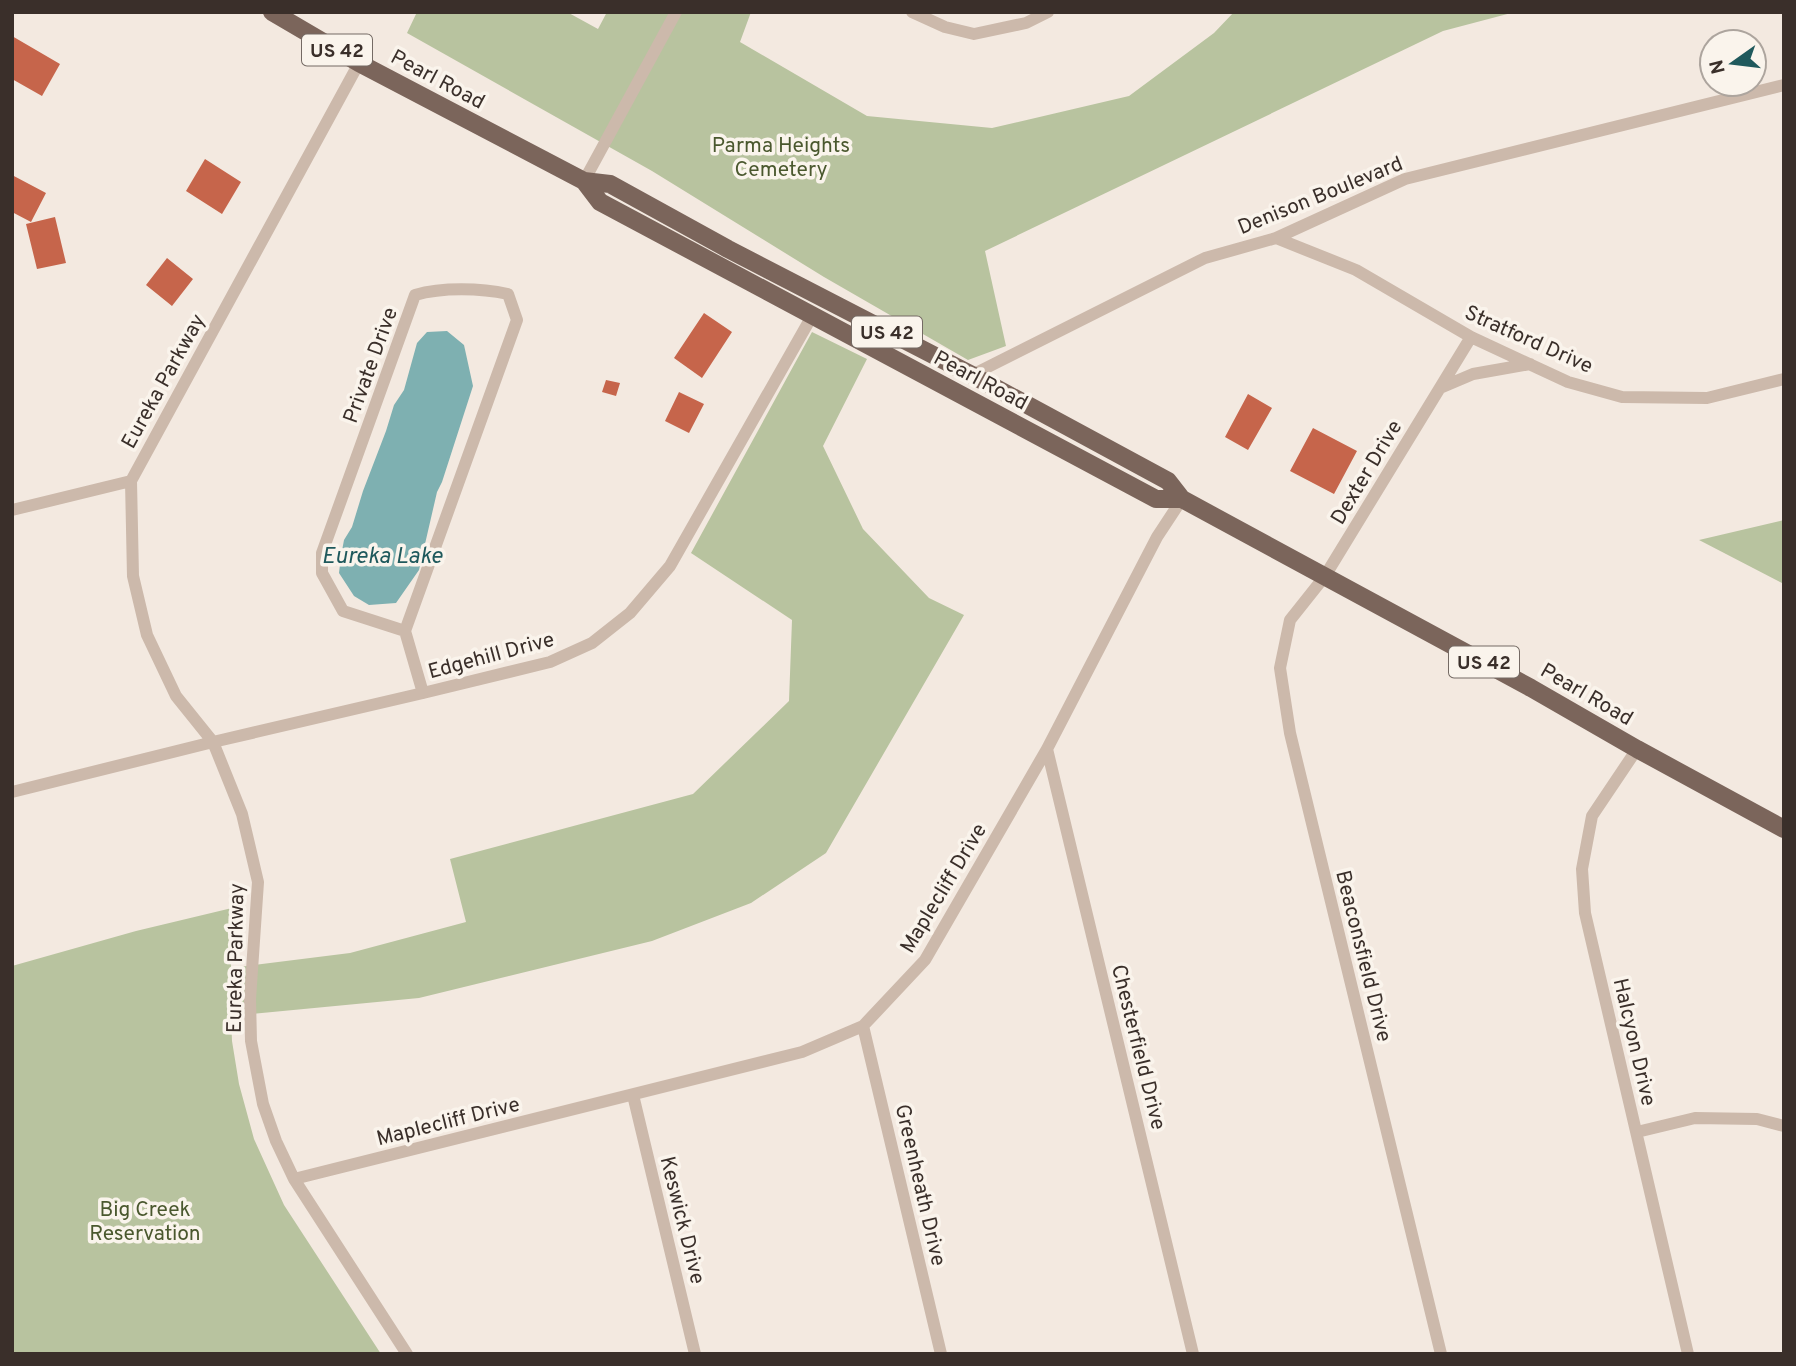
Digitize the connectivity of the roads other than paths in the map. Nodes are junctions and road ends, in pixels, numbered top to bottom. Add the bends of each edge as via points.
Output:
1 (272, 12) edge
2 (676, 12) edge
3 (912, 12) edge
4 (1048, 12) edge
5 (359, 63) junction
6 (1784, 86) edge
7 (584, 181) junction
8 (1276, 238) junction
9 (812, 316) junction
10 (1471, 337) junction
11 (1530, 364) junction
12 (972, 375) junction
13 (1784, 379) edge
14 (1440, 388) junction
15 (131, 481) junction
16 (1182, 499) junction
17 (12, 510) edge
18 (1325, 576) junction
19 (405, 631) junction
20 (423, 694) junction
21 (214, 742) junction
22 (1047, 749) junction
23 (1637, 749) junction
24 (12, 792) edge
25 (1784, 829) edge
26 (863, 1026) junction
27 (633, 1095) junction
28 (1784, 1126) edge
29 (1637, 1132) junction
30 (294, 1179) junction
31 (407, 1354) edge
32 (695, 1354) edge
33 (942, 1354) edge
34 (1193, 1354) edge
35 (1441, 1354) edge
36 (1688, 1354) edge

1 - 5 main road, Pearl Road / US 42
2 - 7 street
3 - 4 street via 974,34 1026,23
5 - 7 main road, Pearl Road / US 42
5 - 15 street, Eureka Parkway
6 - 8 street, Denison Boulevard via 1405,179
7 - 9 main road, Pearl Road / US 42 via 600,202
7 - 12 main road, Pearl Road / US 42 via 610,184
8 - 10 street, Stratford Drive via 1356,270
8 - 12 street, Denison Boulevard via 1205,258
9 - 16 main road, Pearl Road / US 42 via 1156,499
9 - 20 street, Edgehill Drive via 670,566 630,613 592,643 550,662
10 - 11 street, Stratford Drive
10 - 14 street, Dexter Drive
11 - 13 street, Stratford Drive via 1568,382 1622,397 1707,398
11 - 14 street via 1473,374
12 - 16 main road, Pearl Road / US 42 via 1168,481
14 - 18 street, Dexter Drive
15 - 17 street
15 - 21 street, Eureka Parkway via 133,576 147,635 176,696
16 - 18 main road, Pearl Road / US 42
16 - 22 street, Maplecliff Drive via 1157,537
18 - 23 main road, Pearl Road / US 42
18 - 35 street, Beaconsfield Drive via 1290,620 1280,668 1290,733
19 - 19 street, Private Drive via 343,611 322,573 322,554 415,295 454,289 508,294 517,320
19 - 20 street
20 - 21 street, Edgehill Drive
21 - 24 street, Edgehill Drive
21 - 30 street, Eureka Parkway via 242,814 258,882 251,1041 263,1104
22 - 26 street, Maplecliff Drive via 925,960
22 - 34 street, Chesterfield Drive
23 - 25 main road, Pearl Road / US 42
23 - 29 street, Halcyon Drive via 1592,816 1582,869 1585,913
26 - 27 street, Maplecliff Drive via 802,1052
26 - 33 street, Greenheath Drive
27 - 30 street, Maplecliff Drive
27 - 32 street, Keswick Drive
28 - 29 street via 1757,1119 1695,1118
29 - 36 street, Halcyon Drive
30 - 31 street, Eureka Parkway

